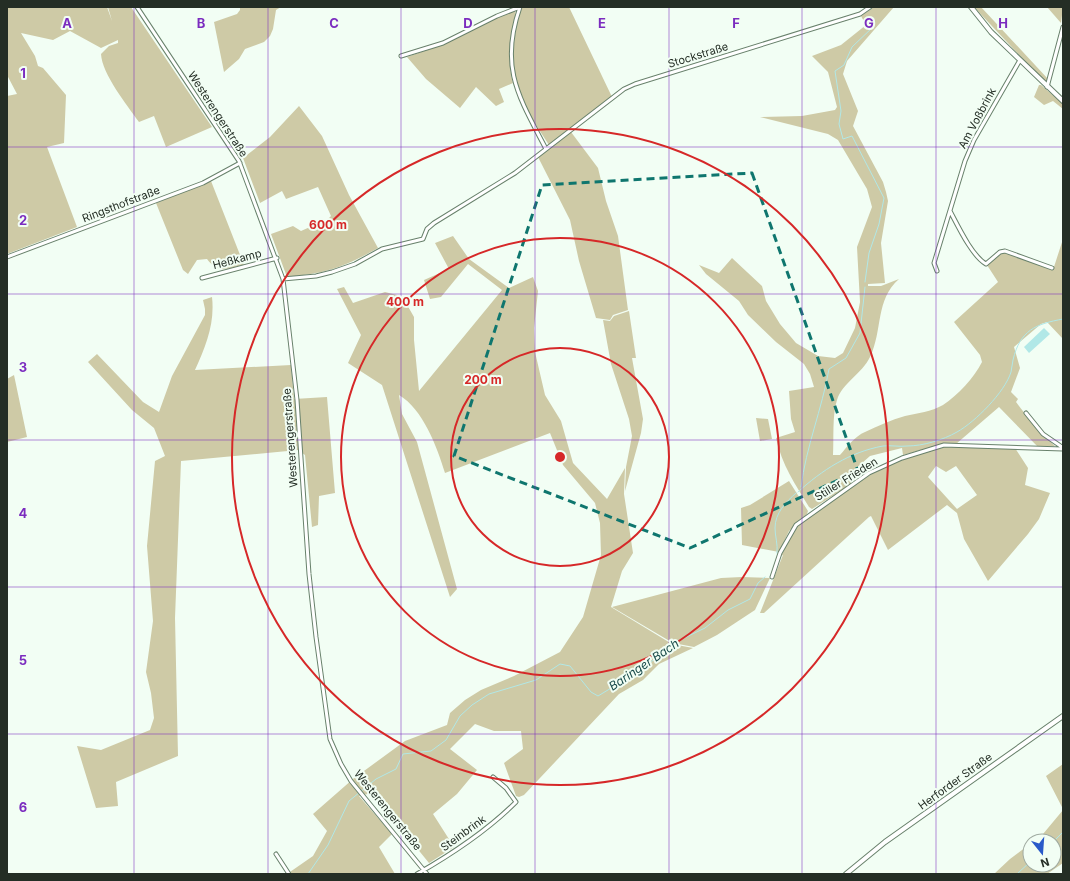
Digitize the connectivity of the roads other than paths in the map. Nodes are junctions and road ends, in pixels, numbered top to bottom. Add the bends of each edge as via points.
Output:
1 (137, 7) edge
2 (520, 7) edge
3 (870, 7) edge
4 (971, 7) edge
5 (1063, 27) edge
6 (401, 56) dead end
7 (1020, 60) junction
8 (1047, 87) junction
9 (1063, 101) edge
10 (546, 149) junction
11 (240, 163) junction
12 (949, 211) junction
13 (7, 257) edge
14 (277, 258) junction
15 (1052, 268) dead end
16 (937, 271) dead end
17 (202, 278) dead end
18 (283, 279) junction
19 (1026, 413) dead end
20 (1062, 448) edge
21 (772, 577) dead end
22 (1063, 716) edge
23 (493, 777) dead end
24 (276, 854) dead end
25 (424, 870) junction
26 (289, 874) edge
27 (417, 874) edge
28 (426, 874) edge
29 (846, 874) edge

1 - 11 street, Westerengerstraße
2 - 6 street via 443,43
2 - 10 street via 514,26 512,76 518,95
3 - 10 street, Stockstraße via 860,14 635,84 624,89
4 - 7 main road via 991,32
5 - 8 street
7 - 8 main road
7 - 12 street, Am Voßbrink via 974,140
8 - 9 main road
10 - 18 street, Stockstraße via 514,173 434,223 427,229 423,239 382,249 355,264 332,272
11 - 13 street, Ringsthofstraße via 203,183
11 - 14 street, Westerengerstraße
12 - 15 street via 969,244 986,264 1005,251
12 - 16 street, Am Voßbrink via 934,263
14 - 17 street, Heßkamp
14 - 18 street, Westerengerstraße
18 - 25 street, Westerengerstraße via 297,400 311,603 330,739 341,764 360,791
19 - 20 street, Stiller Frieden via 1043,434
20 - 21 street, Stiller Frieden via 944,445 902,458 869,473 796,525 780,552
22 - 29 main road, Herforder Straße
23 - 25 street, Steinbrink via 506,788 516,802 505,814 458,849
24 - 26 street
25 - 27 street, Steinbrink
25 - 28 street, Westerengerstraße

